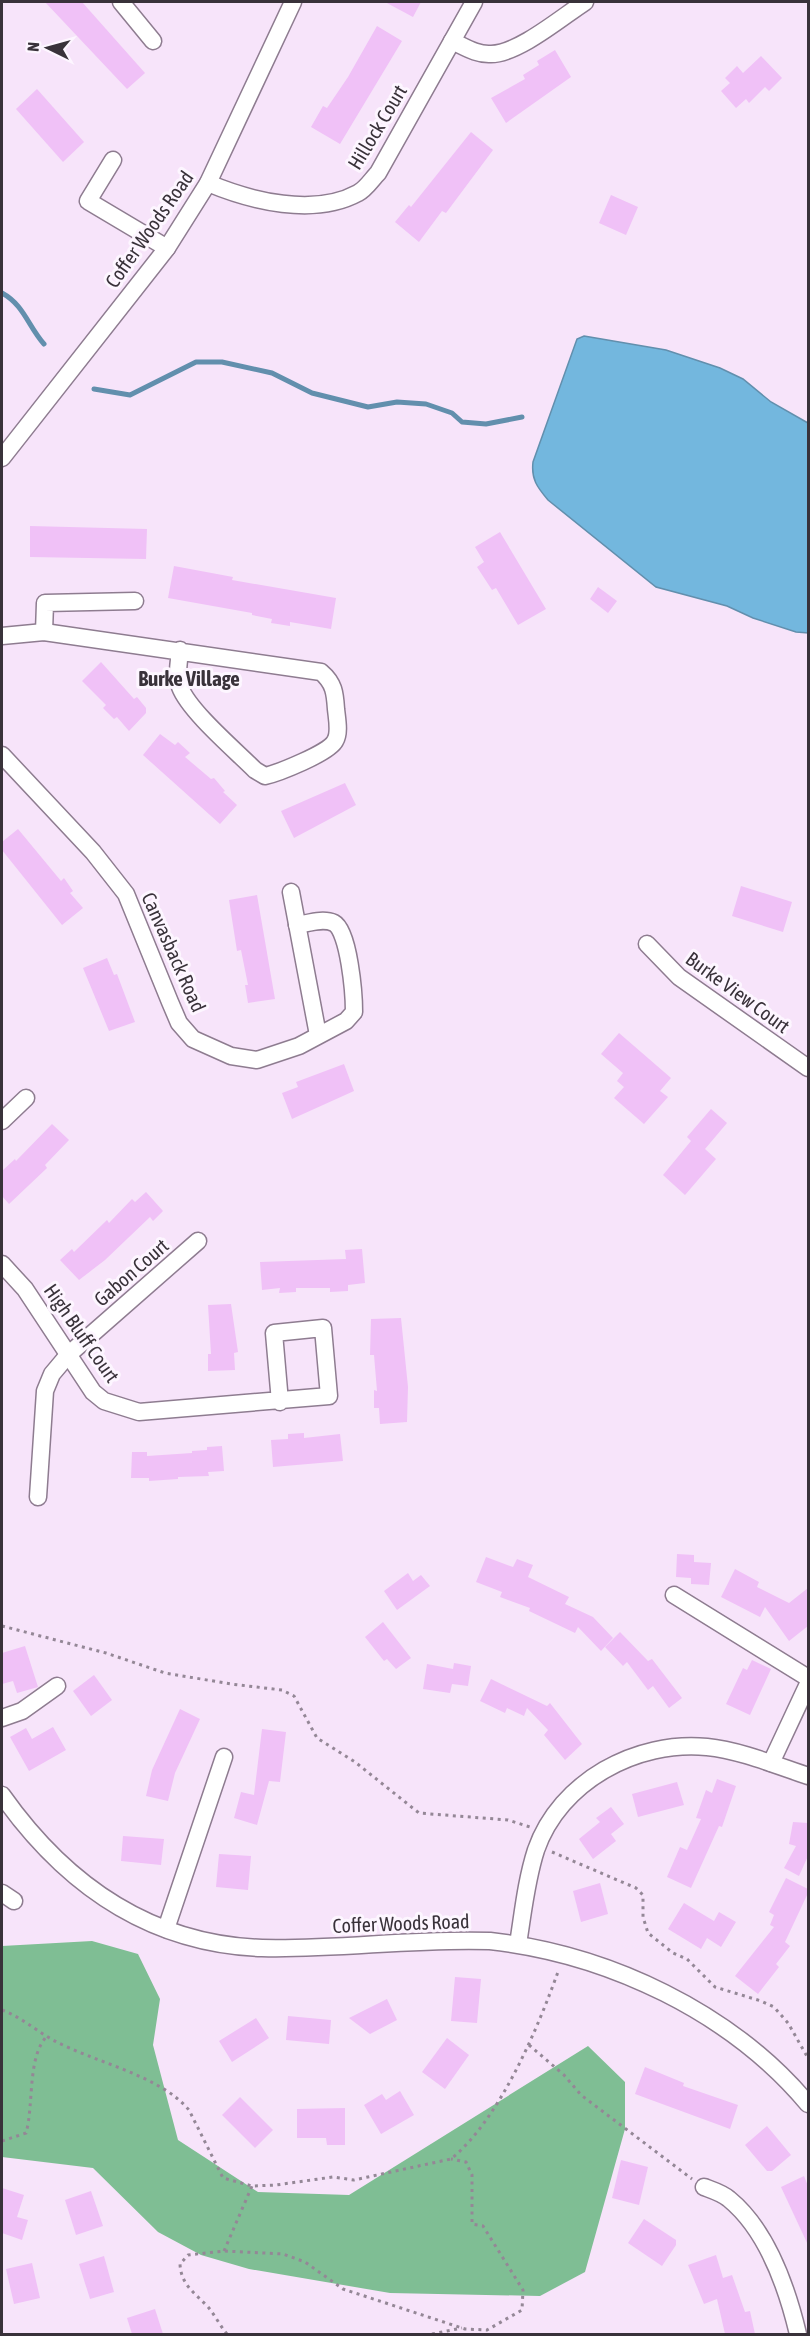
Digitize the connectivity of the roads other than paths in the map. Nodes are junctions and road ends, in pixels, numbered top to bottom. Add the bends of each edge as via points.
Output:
1 (121, 2) edge
2 (293, 2) edge
3 (474, 2) edge
4 (585, 2) edge
5 (153, 40) dead end
6 (452, 41) junction
7 (113, 160) dead end
8 (208, 183) junction
9 (167, 248) junction
10 (2, 458) edge
11 (135, 601) dead end
12 (44, 632) junction
13 (2, 636) edge
14 (180, 650) junction
15 (2, 755) edge
16 (291, 892) dead end
17 (297, 925) junction
18 (647, 944) dead end
19 (318, 1035) junction
20 (808, 1068) edge
21 (26, 1098) dead end
22 (2, 1121) edge
23 (198, 1241) dead end
24 (2, 1264) edge
25 (68, 1355) junction
26 (280, 1402) junction
27 (38, 1497) dead end
28 (674, 1595) dead end
29 (808, 1678) edge
30 (808, 1684) edge
31 (57, 1686) dead end
32 (2, 1718) edge
33 (224, 1757) dead end
34 (771, 1763) junction
35 (808, 1776) edge
36 (2, 1795) edge
37 (166, 1929) junction
38 (518, 1944) junction
39 (808, 2104) edge
40 (704, 2187) road end
41 (798, 2334) edge

1 - 5 street
2 - 8 street, Coffer Woods Road
3 - 6 street, Hillock Court
4 - 6 street via 511,50 493,55
6 - 8 street, Hillock Court via 378,173 360,193 307,205 243,197
7 - 9 street via 88,201
8 - 9 street, Coffer Woods Road
9 - 10 street, Coffer Woods Road
11 - 12 street via 45,603
12 - 13 street
12 - 14 street
14 - 14 street via 321,672 335,691 335,742 328,749 265,776 190,705 180,687
15 - 19 street, Canvasback Road via 93,852 126,894 179,1023 193,1039 231,1056 257,1060
16 - 17 street
17 - 19 street
17 - 19 street, Canvasback Road via 325,920 344,933 354,1012 346,1022
18 - 20 street, Burke View Court via 679,977
21 - 22 street
23 - 25 street, Gabon Court
24 - 25 street, High Bluff Court via 25,1289
25 - 26 street, High Bluff Court via 93,1392 104,1401 139,1412
25 - 27 street, Gabon Court via 52,1374 45,1391
26 - 26 street, High Bluff Court via 329,1396 323,1328 274,1333
28 - 29 street
30 - 34 street
31 - 32 street via 22,1711
33 - 37 street
34 - 35 street
34 - 38 street via 709,1747 674,1746 634,1755 593,1775 564,1803 543,1835 527,1880
36 - 37 street, Coffer Woods Road via 48,1853 76,1879 126,1912
37 - 38 street, Coffer Woods Road via 201,1940 261,1948 462,1940
38 - 39 street, Coffer Woods Road via 611,1970 680,2001 746,2045
40 - 41 street via 729,2199 767,2249 785,2288

